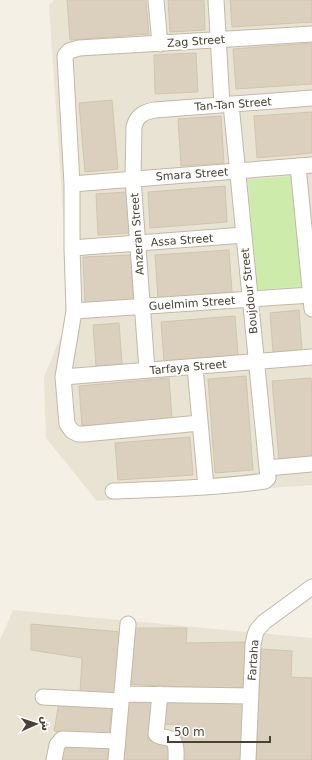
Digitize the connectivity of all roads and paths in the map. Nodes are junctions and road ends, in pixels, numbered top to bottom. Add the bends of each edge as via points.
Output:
1 (156, 0) edge
2 (216, 0) edge
3 (312, 34) edge
4 (218, 40) junction
5 (160, 44) junction
6 (312, 98) edge
7 (227, 104) junction
8 (155, 110) joint
9 (305, 166) edge
10 (238, 171) junction
11 (133, 179) junction
12 (72, 184) junction
13 (244, 235) junction
14 (138, 243) junction
15 (72, 248) junction
16 (309, 248) edge
17 (250, 299) junction
18 (311, 302) edge
19 (142, 306) junction
20 (74, 311) junction
21 (312, 357) edge
22 (256, 362) junction
23 (195, 367) junction
24 (147, 370) junction
25 (63, 377) junction
26 (200, 423) junction
27 (312, 464) edge
28 (267, 473) junction
29 (206, 487) junction
30 (113, 491) dead end
31 (312, 587) edge
32 (128, 624) dead end
33 (160, 694) junction
34 (251, 696) junction
35 (43, 697) dead end
36 (121, 697) junction
37 (117, 741) junction
38 (54, 760) edge
39 (116, 760) edge
40 (176, 760) edge
41 (248, 760) edge

1 - 5 street
2 - 4 street, Boujdour Street
3 - 4 street, Zag Street
4 - 5 street, Zag Street
4 - 7 street, Boujdour Street
5 - 12 street, Zag Street via 79,48 69,51 66,56
6 - 7 street, Tan-Tan Street
7 - 8 street, Tan-Tan Street
7 - 10 street, Boujdour Street
8 - 11 street, Anzeran Street via 142,114 134,127
9 - 10 street, Smara Street
9 - 16 street
10 - 11 street, Smara Street
10 - 13 street, Boujdour Street
11 - 12 street, Smara Street
11 - 14 street, Anzeran Street
12 - 15 street
13 - 14 street, Assa Street
13 - 17 street, Boujdour Street
14 - 15 street, Assa Street
14 - 19 street, Anzeran Street
15 - 20 street
16 - 18 street
17 - 18 street, Guelmim Street
17 - 19 street, Guelmim Street
17 - 22 street, Boujdour Street
19 - 20 street, Guelmim Street
19 - 24 street, Anzeran Street
20 - 25 street
21 - 22 street, Tarfaya Street
22 - 23 street, Tarfaya Street
22 - 28 street, Boujdour Street
23 - 24 street, Tarfaya Street
23 - 26 street
24 - 25 street, Tarfaya Street
25 - 26 street via 67,424 72,432 84,434
26 - 29 street
27 - 28 street
28 - 29 street via 265,481
29 - 30 street
31 - 34 street, Fartaha via 257,630 253,645
32 - 36 street
33 - 34 street
33 - 36 street
33 - 40 street via 156,734 173,740
34 - 41 street, Fartaha
35 - 36 street
36 - 37 street
37 - 38 street via 62,739 57,745
37 - 39 street

